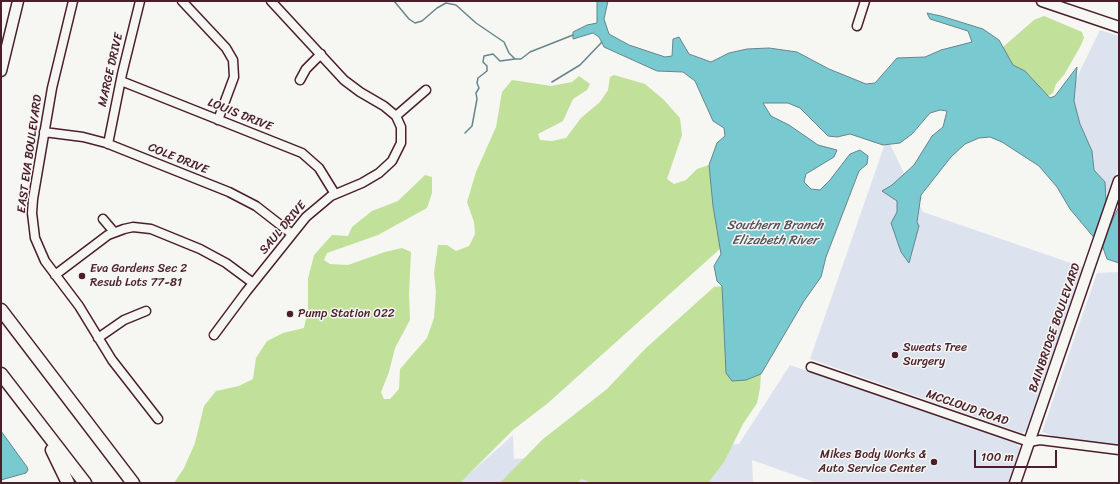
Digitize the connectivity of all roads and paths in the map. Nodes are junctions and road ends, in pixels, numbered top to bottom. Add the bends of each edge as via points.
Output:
1 (18, 1) edge
2 (73, 1) edge
3 (140, 1) edge
4 (182, 1) edge
5 (271, 1) edge
6 (865, 1) edge
7 (1042, 1) edge
8 (857, 26) dead end
9 (1119, 26) edge
10 (321, 54) junction
11 (1, 71) edge
12 (300, 80) dead end
13 (121, 81) junction
14 (426, 90) dead end
15 (396, 116) junction
16 (218, 120) junction
17 (44, 132) junction
18 (108, 144) junction
19 (1119, 181) edge
20 (335, 194) junction
21 (103, 219) dead end
22 (114, 232) junction
23 (292, 234) junction
24 (55, 275) junction
25 (253, 283) junction
26 (1, 310) edge
27 (146, 311) dead end
28 (214, 335) dead end
29 (98, 338) junction
30 (812, 367) dead end
31 (1, 374) edge
32 (60, 390) junction
33 (158, 419) dead end
34 (36, 421) junction
35 (1029, 442) junction
36 (1119, 450) edge
37 (68, 483) edge
38 (85, 483) edge
39 (132, 483) edge
40 (139, 483) edge
41 (1015, 483) edge

1 - 11 main road
2 - 17 street, EAST EVA BOULEVARD
3 - 13 street, MARGE DRIVE
4 - 16 street via 226,48 232,60 234,77
5 - 10 street
6 - 8 street
7 - 9 main road
10 - 12 street via 306,68
10 - 15 street via 352,86
13 - 16 street, LOUIS DRIVE
13 - 18 street, MARGE DRIVE
14 - 15 street
15 - 20 street, SAUL DRIVE via 402,134 398,151 392,161 371,178
16 - 20 street, LOUIS DRIVE via 302,153 319,168
17 - 18 street, COLE DRIVE via 84,137
17 - 24 street, EAST EVA BOULEVARD via 32,206 33,227 40,251
18 - 23 street, COLE DRIVE via 229,192 269,215
19 - 35 main road, BAINBRIDGE BOULEVARD
20 - 23 street, SAUL DRIVE via 315,208
21 - 22 street
22 - 24 street
22 - 25 street via 133,227 151,229 213,255
23 - 25 street, SAUL DRIVE
24 - 29 street, EAST EVA BOULEVARD via 79,306
25 - 28 street, SAUL DRIVE
26 - 32 highway
27 - 29 street via 124,320
29 - 33 street, EAST EVA BOULEVARD
30 - 35 street, MCCLOUD ROAD
31 - 34 highway
32 - 39 highway
32 - 40 highway
34 - 37 highway
34 - 38 highway
35 - 36 street, MCCLOUD ROAD via 1040,440
35 - 41 main road, BAINBRIDGE BOULEVARD

